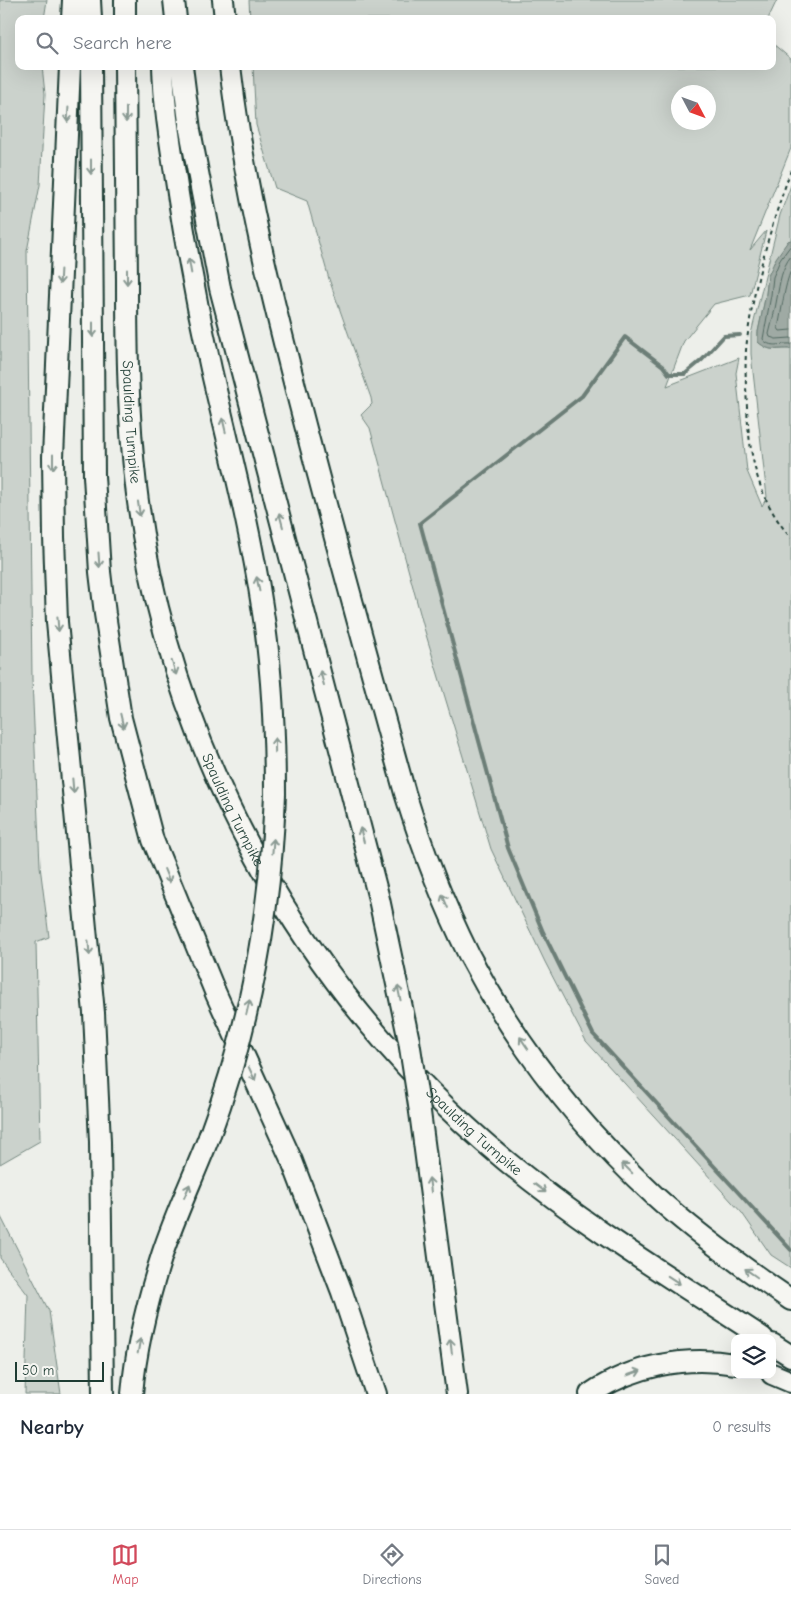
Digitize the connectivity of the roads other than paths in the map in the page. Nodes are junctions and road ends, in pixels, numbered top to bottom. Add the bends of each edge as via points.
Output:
1 (73, 0) edge
2 (90, 0) edge
3 (125, 0) edge
4 (162, 0) edge
5 (174, 0) edge
6 (223, 0) edge
7 (72, 15) edge
8 (91, 15) edge
9 (125, 15) edge
10 (162, 15) edge
11 (176, 15) edge
12 (225, 15) edge
13 (70, 70) edge
14 (91, 70) edge
15 (125, 70) edge
16 (163, 70) edge
17 (182, 70) edge
18 (231, 70) edge
19 (791, 1300) edge
20 (757, 1334) edge
21 (776, 1347) edge
22 (791, 1356) edge
23 (731, 1364) edge
24 (776, 1376) edge
25 (791, 1382) edge
26 (103, 1394) edge
27 (132, 1394) edge
28 (376, 1394) edge
29 (458, 1394) edge
30 (590, 1394) edge

1 - 7 highway
2 - 8 highway
3 - 9 highway
4 - 10 highway
5 - 11 highway
6 - 12 highway
13 -> 26 highway via 53,457 54,537 57,622 95,1022
14 -> 28 highway via 94,476 100,572 121,718 153,840 216,994 292,1161 342,1292
15 -> 20 highway, Spaulding Turnpike via 128,399 142,530 171,658 200,740 236,820 280,900 326,969 381,1039 441,1102 540,1188
27 -> 16 highway, bridge via 140,1343 162,1254 221,1105 256,973 270,880 275,794 269,650 262,604 193,282 172,155
29 -> 17 highway, bridge via 420,1112 379,899 220,288 190,130
19 -> 18 highway via 688,1225 594,1134 539,1066 515,1030 491,993 451,916 404,793 300,404 256,226
21 - 22 highway
30 -> 23 highway via 627,1375 661,1365 697,1361
24 - 25 highway

